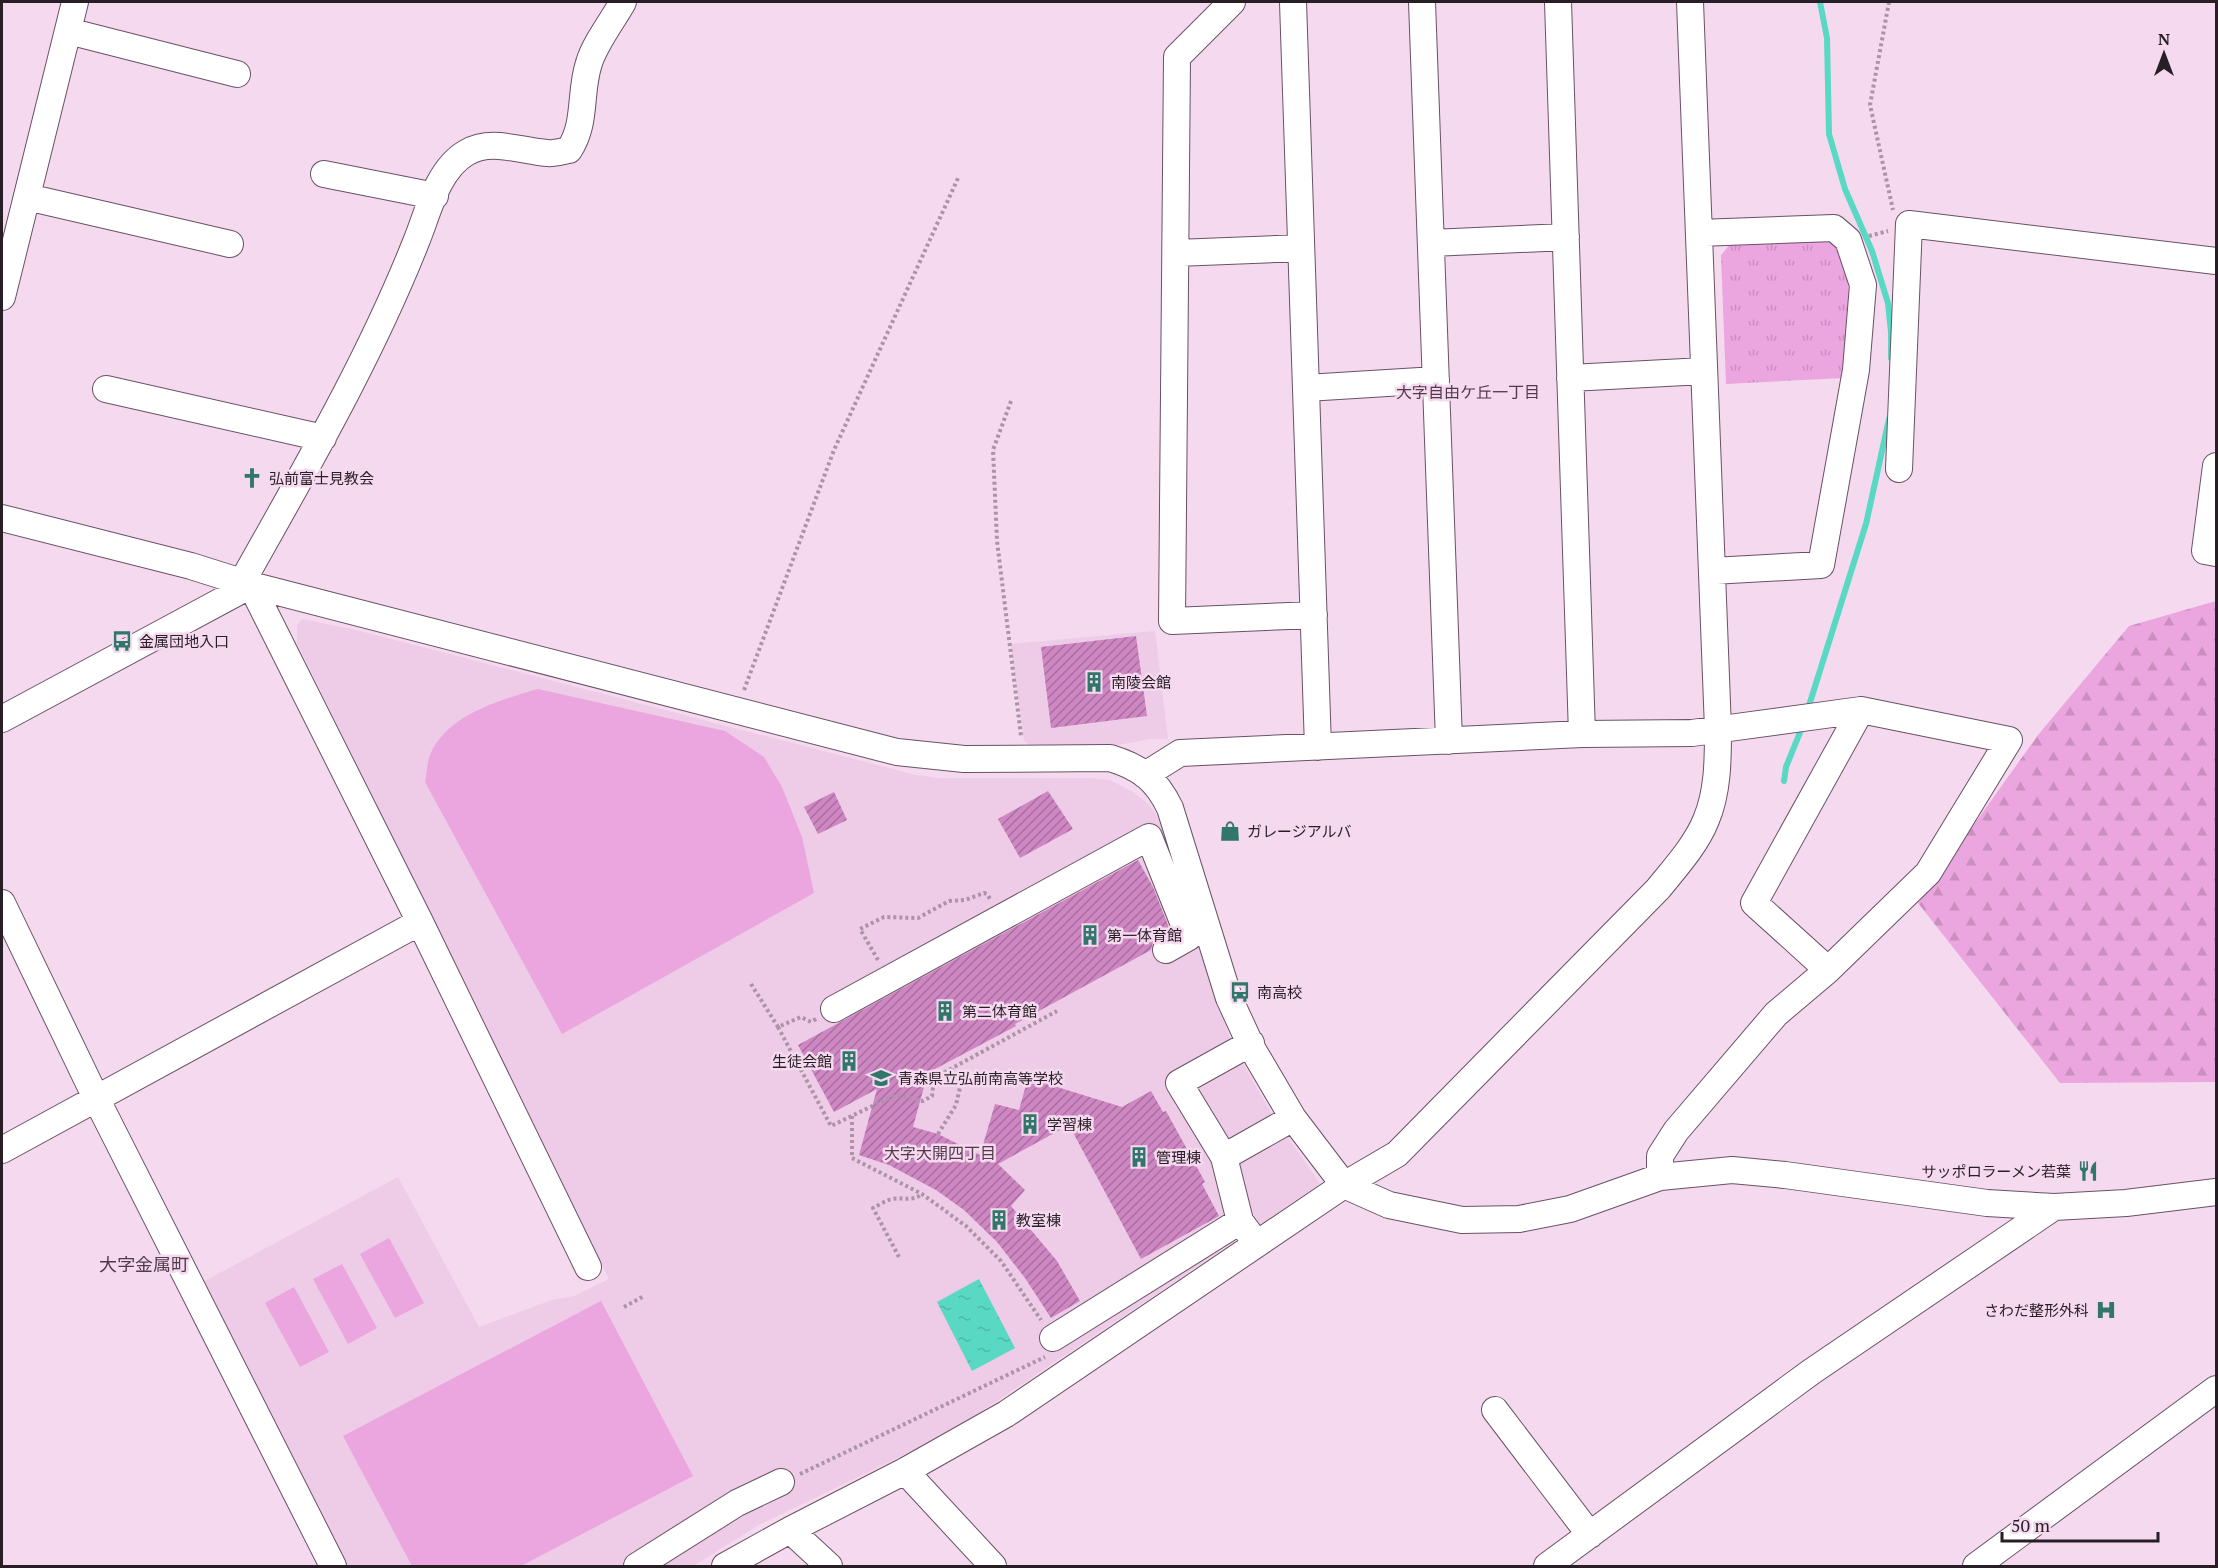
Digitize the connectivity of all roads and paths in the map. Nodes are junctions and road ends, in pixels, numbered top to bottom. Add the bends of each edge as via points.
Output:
1 (75, 2) edge
2 (623, 2) edge
3 (1232, 2) edge
4 (1293, 2) edge
5 (1422, 2) edge
6 (1558, 2) edge
7 (1690, 2) edge
8 (1889, 2) edge
9 (68, 32) junction
10 (237, 74) dead end
11 (324, 174) dead end
12 (958, 176) dead end
13 (435, 196) junction
14 (27, 197) junction
15 (1909, 224) junction
16 (1699, 233) junction
17 (1566, 237) junction
18 (1431, 243) junction
19 (231, 244) dead end
20 (1301, 248) junction
21 (1176, 253) junction
22 (2217, 261) edge
23 (2, 297) edge
24 (1704, 371) junction
25 (1570, 378) junction
26 (1436, 380) junction
27 (105, 388) dead end
28 (1306, 388) junction
29 (1011, 401) dead end
30 (322, 438) junction
31 (2217, 466) edge
32 (1899, 469) dead end
33 (2, 518) edge
34 (2217, 553) edge
35 (1712, 571) junction
36 (251, 585) junction
37 (1314, 615) junction
38 (737, 710) junction
39 (1861, 710) junction
40 (2, 719) edge
41 (1718, 729) junction
42 (1582, 734) junction
43 (1449, 741) junction
44 (1318, 747) junction
45 (1024, 760) junction
46 (1145, 775) junction
47 (1181, 885) junction
48 (987, 894) dead end
49 (2, 903) edge
50 (420, 922) junction
51 (1166, 950) dead end
52 (1827, 970) junction
53 (889, 979) junction
54 (751, 984) dead end
55 (834, 1009) joint
56 (1057, 1011) dead end
57 (778, 1027) junction
58 (1251, 1043) junction
59 (952, 1069) junction
60 (96, 1098) junction
61 (852, 1116) junction
62 (1293, 1118) junction
63 (938, 1134) dead end
64 (2, 1150) edge
65 (1224, 1157) junction
66 (1660, 1177) junction
67 (1344, 1185) junction
68 (2217, 1192) edge
69 (922, 1194) junction
70 (2054, 1207) junction
71 (1240, 1221) junction
72 (1257, 1244) junction
73 (899, 1257) dead end
74 (588, 1267) dead end
75 (644, 1296) dead end
76 (1112, 1301) junction
77 (624, 1306) dead end
78 (1131, 1329) junction
79 (1047, 1349) junction
80 (2217, 1389) edge
81 (1495, 1410) dead end
82 (905, 1471) junction
83 (781, 1482) joint
84 (790, 1530) junction
85 (1590, 1534) junction
86 (333, 1566) edge
87 (637, 1566) edge
88 (725, 1566) edge
89 (829, 1566) edge
90 (993, 1566) edge
91 (1547, 1566) edge
92 (1976, 1566) edge

1 - 9 street
2 - 13 street via 589,61 578,136 569,150 549,153 489,146 468,152 454,162
3 - 21 street via 1177,57
4 - 20 street
5 - 18 street
6 - 17 street
7 - 16 street
8 - 15 path via 1870,105 1893,212
9 - 10 street
9 - 14 street
11 - 13 street
12 - 38 path via 834,450
13 - 30 street via 398,288
14 - 19 street
14 - 23 street
15 - 22 street
15 - 32 street
16 - 24 street
16 - 35 street via 1834,228 1848,240 1863,285 1856,370 1821,565
17 - 18 street
17 - 25 street
18 - 26 street
20 - 21 street
20 - 28 street
21 - 37 street via 1172,621
24 - 25 street
24 - 35 street
25 - 42 street
26 - 28 street
26 - 43 street
27 - 30 street
28 - 37 street
29 - 45 path via 993,450 997,541
30 - 36 street via 246,575
31 - 34 street via 2205,551
33 - 36 street
35 - 41 street
36 - 38 street
36 - 40 street
36 - 50 street
37 - 44 street
38 - 45 street via 897,752
39 - 41 street
39 - 52 street via 1754,903
39 - 52 street via 2009,740 1928,873
41 - 42 street via 1692,733
41 - 67 street via 1715,786 1706,821 1658,889 1397,1154
42 - 43 street
43 - 44 street
44 - 46 street via 1180,753
45 - 46 street via 1110,758 1130,764
46 - 47 street via 1161,788 1170,808
47 - 51 street via 1189,937
47 - 53 street via 1149,837
47 - 58 street
48 - 53 path via 949,902 918,918 884,917 860,929
49 - 60 street
50 - 60 street
50 - 74 street
52 - 66 street via 1776,1014 1676,1131 1660,1156
53 - 55 street
54 - 57 path
55 - 57 path via 811,1022 801,1017
56 - 59 path
57 - 61 path via 831,1126
58 - 62 street
58 - 65 street via 1179,1083
59 - 61 path via 934,1078 932,1096 923,1101 895,1095
59 - 63 path via 961,1083 956,1105
60 - 64 street
60 - 86 street
61 - 69 path via 852,1158
62 - 65 street
62 - 67 street
65 - 71 street
66 - 67 street via 1570,1209 1519,1219 1462,1220 1389,1205
66 - 70 street via 1732,1170 1987,1203
67 - 72 street
68 - 70 street
69 - 73 path via 912,1199 891,1199 873,1208
69 - 79 path via 966,1226 1001,1261
70 - 85 street via 1811,1372
71 - 72 street
71 - 76 street
72 - 78 street
75 - 77 path
76 - 78 street
76 - 79 street
78 - 82 street via 1006,1414
79 - 83 path
80 - 92 street
81 - 85 street
82 - 84 street
82 - 90 street
83 - 87 street via 737,1503
84 - 88 street
84 - 89 street
85 - 91 street

